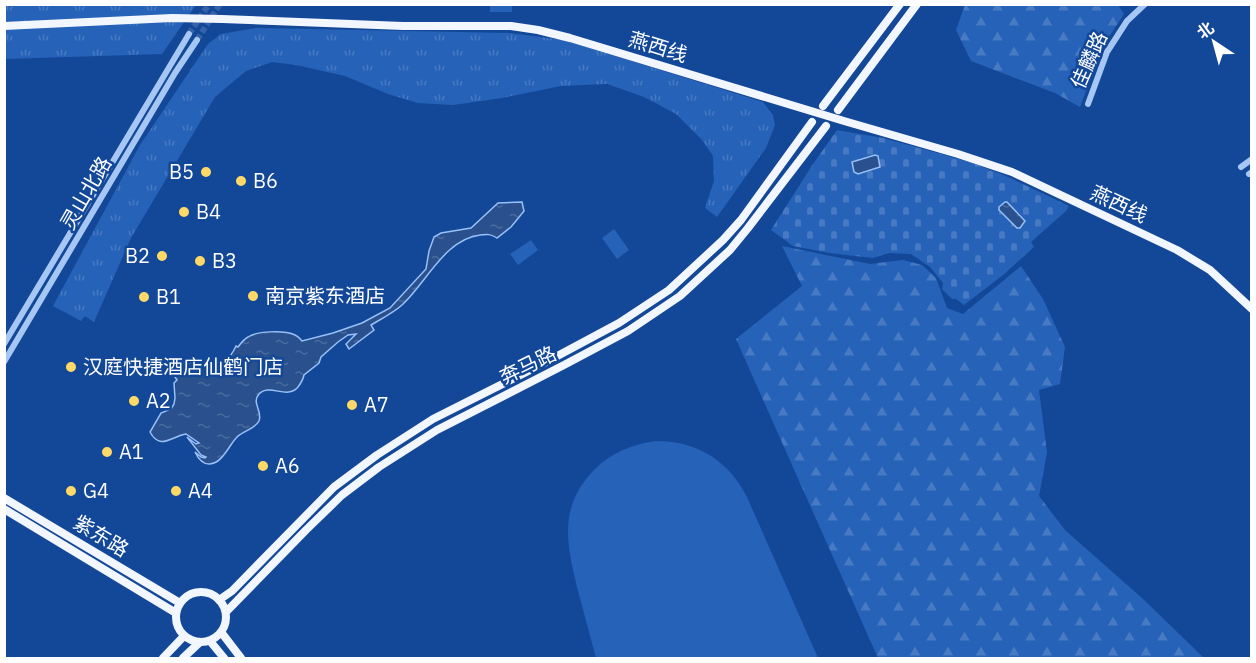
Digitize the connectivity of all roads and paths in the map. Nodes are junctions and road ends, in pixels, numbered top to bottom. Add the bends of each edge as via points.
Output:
1 (900, 4) edge
2 (917, 4) edge
3 (1145, 4) edge
4 (4, 26) edge
5 (189, 34) tunnel mouth
6 (197, 40) tunnel mouth
7 (1088, 104) dead end
8 (823, 106) dead end
9 (838, 110) dead end
10 (812, 122) dead end
11 (826, 126) dead end
12 (1251, 159) edge
13 (1241, 167) dead end
14 (1251, 309) edge
15 (4, 344) edge
16 (4, 362) edge
17 (4, 498) edge
18 (4, 509) edge
19 (219, 600) junction
20 (180, 603) junction
21 (226, 612) junction
22 (176, 613) junction
23 (221, 632) junction
24 (184, 636) junction
25 (210, 641) junction
26 (200, 642) junction
27 (163, 658) edge
28 (183, 658) edge
29 (224, 658) edge
30 (241, 658) edge

1 - 8 main road
2 - 9 main road
3 - 7 street, 佳麟路 via 1127,21 1107,52
4 - 14 main road, 燕西线 via 202,18 511,26 538,30 996,166 1177,250 1210,270
5 - 15 street, 灵山北路
6 - 16 street, 灵山北路
10 - 19 main road, 奔马路 via 741,220 669,290 619,323 433,419 377,455 334,487
11 - 21 main road, 奔马路 via 730,250 680,296 628,331 437,430 379,466 342,495
12 - 13 street
17 - 20 main road, 紫东路
18 - 22 main road, 紫东路
19 - 20 main road via 202,592
19 - 21 main road
20 - 22 main road
21 - 23 main road
22 - 24 main road via 178,629
23 - 25 main road
23 - 30 main road
24 - 26 main road
24 - 27 main road
25 - 26 main road
25 - 29 main road
26 - 28 main road

